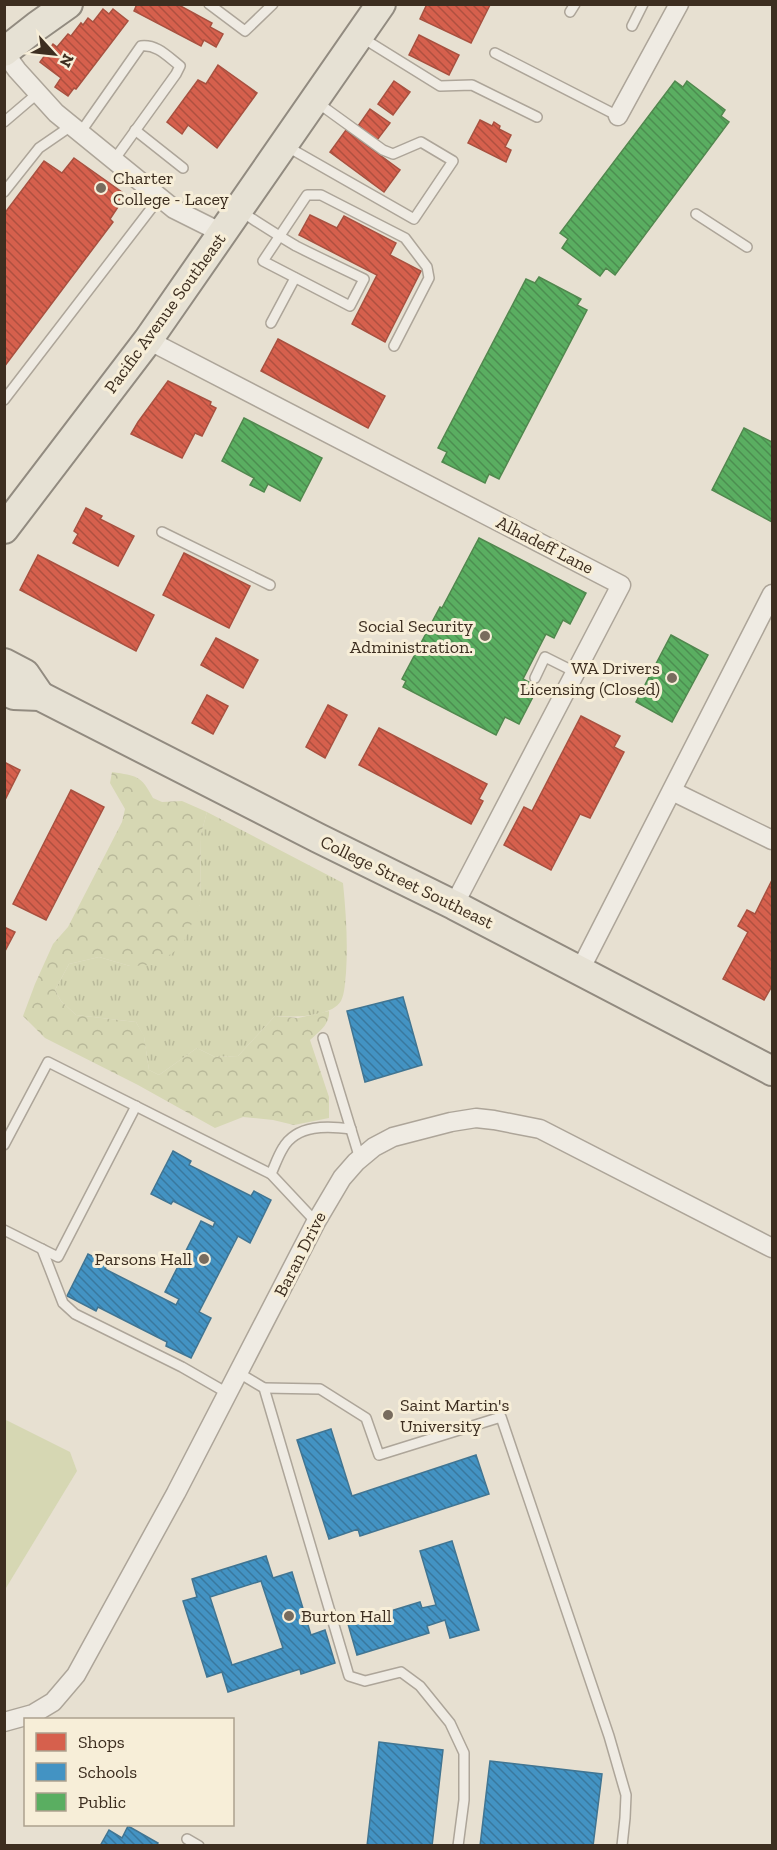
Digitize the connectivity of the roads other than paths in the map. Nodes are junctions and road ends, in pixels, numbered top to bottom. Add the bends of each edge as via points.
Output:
1 (68, 4) edge
2 (209, 4) edge
3 (273, 4) edge
4 (381, 4) edge
5 (643, 4) edge
6 (679, 4) edge
7 (632, 26) dead end
8 (359, 36) junction
9 (4, 52) edge
10 (495, 53) dead end
11 (38, 93) junction
12 (315, 100) junction
13 (618, 116) joint
14 (537, 117) dead end
15 (4, 122) edge
16 (76, 129) junction
17 (135, 130) junction
18 (284, 145) junction
19 (114, 160) junction
20 (183, 168) dead end
21 (4, 192) edge
22 (160, 197) junction
23 (238, 210) junction
24 (696, 214) dead end
25 (222, 233) junction
26 (279, 235) junction
27 (747, 247) dead end
28 (295, 278) junction
29 (271, 323) dead end
30 (148, 340) junction
31 (394, 346) dead end
32 (4, 400) edge
33 (4, 529) edge
34 (162, 532) dead end
35 (270, 585) dead end
36 (772, 594) edge
37 (4, 663) edge
38 (575, 672) junction
39 (535, 678) dead end
40 (4, 690) edge
41 (40, 696) junction
42 (672, 791) junction
43 (772, 840) edge
44 (454, 905) junction
45 (580, 970) junction
46 (323, 1038) dead end
47 (772, 1071) edge
48 (136, 1106) junction
49 (351, 1129) junction
50 (4, 1145) edge
51 (360, 1159) junction
52 (271, 1174) junction
53 (316, 1222) junction
54 (4, 1230) edge
55 (772, 1248) edge
56 (42, 1249) junction
57 (239, 1373) junction
58 (264, 1388) junction
59 (229, 1394) junction
60 (4, 1722) edge
61 (187, 1839) dead end
62 (199, 1845) edge
63 (458, 1845) edge
64 (622, 1845) edge

1 - 9 main road
2 - 3 lane via 245,31
4 - 8 main road, Pacific Avenue Southeast
5 - 7 lane
6 - 13 street
8 - 12 main road, Pacific Avenue Southeast
8 - 14 lane via 440,86 472,85
9 - 11 street
10 - 13 lane
11 - 15 lane
11 - 16 street
12 - 18 main road, Pacific Avenue Southeast
12 - 18 lane via 383,150 393,154 421,142 453,161 414,219
16 - 17 lane via 141,46 149,45 180,66
16 - 19 street
16 - 21 lane via 39,148
17 - 19 lane
17 - 20 lane
18 - 23 main road, Pacific Avenue Southeast
19 - 22 street
22 - 25 street via 174,209
22 - 32 lane
23 - 25 main road, Pacific Avenue Southeast
23 - 26 lane
24 - 27 lane
25 - 30 main road, Pacific Avenue Southeast
26 - 28 lane via 263,261
26 - 28 lane via 364,279 350,306
26 - 31 lane via 306,195 321,195 405,238 427,267 429,278
28 - 29 lane
30 - 33 main road, Pacific Avenue Southeast
30 - 38 street, Alhadeff Lane via 621,585
34 - 35 lane
36 - 42 street
37 - 41 main road, College Street Southeast via 25,674
38 - 39 lane via 545,657
38 - 44 street, Alhadeff Lane
40 - 41 main road, College Street Southeast
41 - 44 main road, College Street Southeast
42 - 43 street
42 - 45 street
44 - 45 main road, College Street Southeast
45 - 47 main road, College Street Southeast
46 - 49 lane
48 - 50 lane via 48,1062
48 - 52 lane
48 - 56 lane via 58,1257
49 - 51 lane
49 - 52 lane via 330,1126 301,1131 284,1146
51 - 53 street, Baran Drive via 342,1178
51 - 55 street, Baran Drive via 393,1137 451,1122 494,1119 540,1129
52 - 53 lane
53 - 57 street, Baran Drive
54 - 56 lane
56 - 59 lane via 63,1303 75,1314
57 - 58 lane
57 - 59 street, Baran Drive
58 - 63 lane via 349,1676 365,1681 401,1672 420,1686 450,1723 464,1753 464,1800
58 - 64 lane via 320,1389 366,1418 379,1455 501,1418 626,1795
59 - 60 street, Baran Drive via 76,1676 53,1702 33,1714
61 - 62 lane

